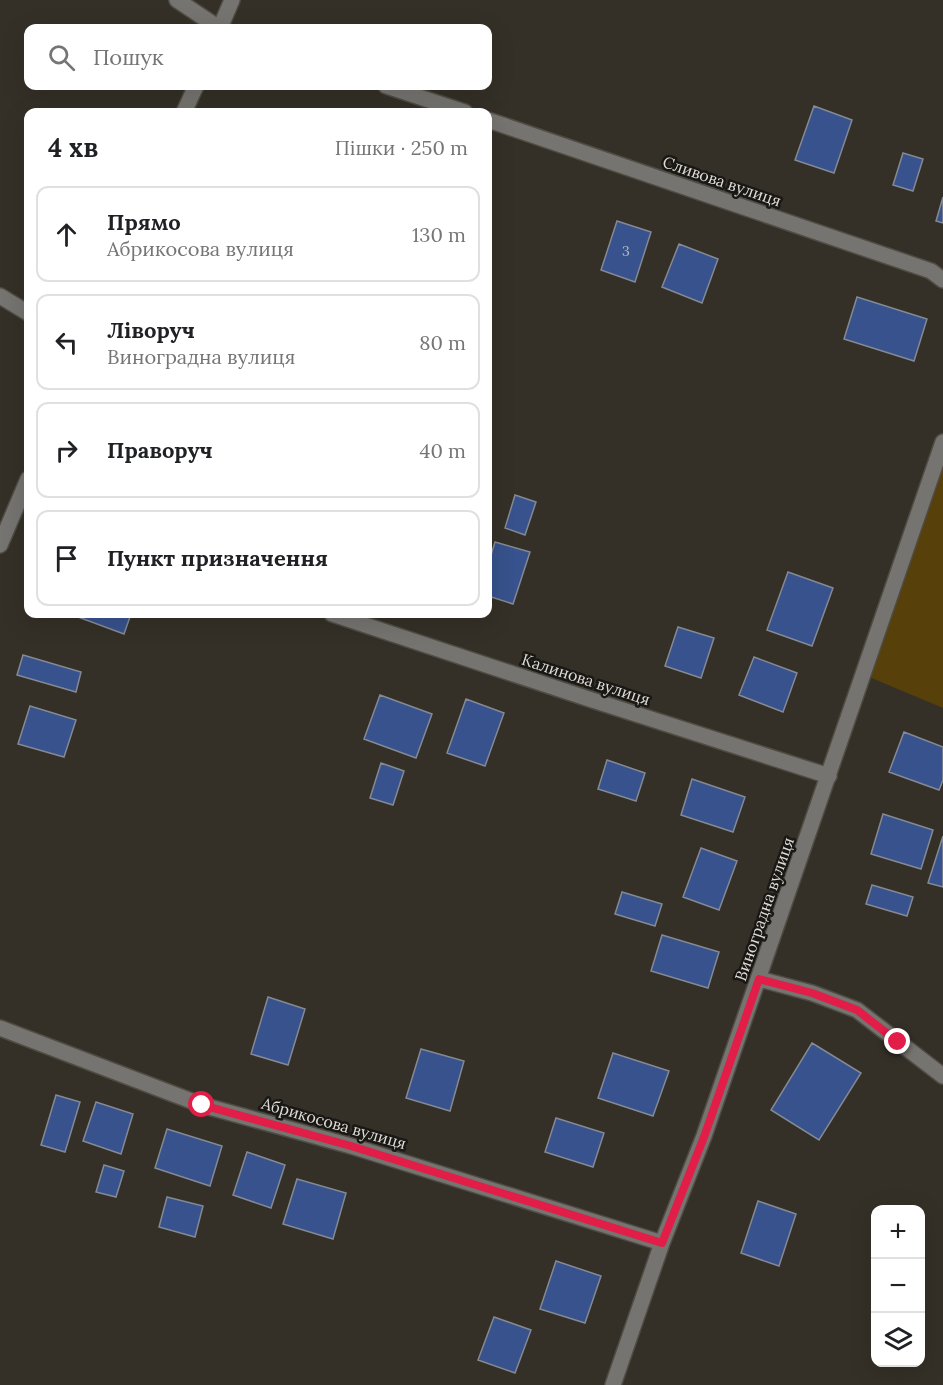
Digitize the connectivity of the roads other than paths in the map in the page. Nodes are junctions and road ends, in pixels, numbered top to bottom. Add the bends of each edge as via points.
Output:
1 (177, 0) edge
2 (232, 0) edge
3 (213, 24) edge
4 (221, 24) edge
5 (194, 90) edge
6 (398, 90) edge
7 (186, 108) edge
8 (453, 108) edge
9 (492, 121) edge
10 (943, 280) edge
11 (0, 296) edge
12 (24, 311) edge
13 (943, 442) edge
14 (22, 513) edge
15 (0, 546) edge
16 (344, 618) edge
17 (830, 776) junction
18 (759, 979) junction
19 (0, 1028) edge
20 (943, 1076) edge
21 (662, 1243) junction
22 (613, 1385) edge

1 - 3 street
2 - 4 street
5 - 7 street
6 - 8 street
9 - 10 street, Сливова вулиця via 920,267
11 - 12 street
13 - 17 street, Виноградна вулиця
14 - 15 street
16 - 17 street, Калинова вулиця
17 - 18 street, Виноградна вулиця
18 - 20 street via 857,1010
18 - 21 street, Виноградна вулиця
19 - 21 street, Абрикосова вулиця via 202,1105 351,1146
21 - 22 street, Виноградна вулиця

